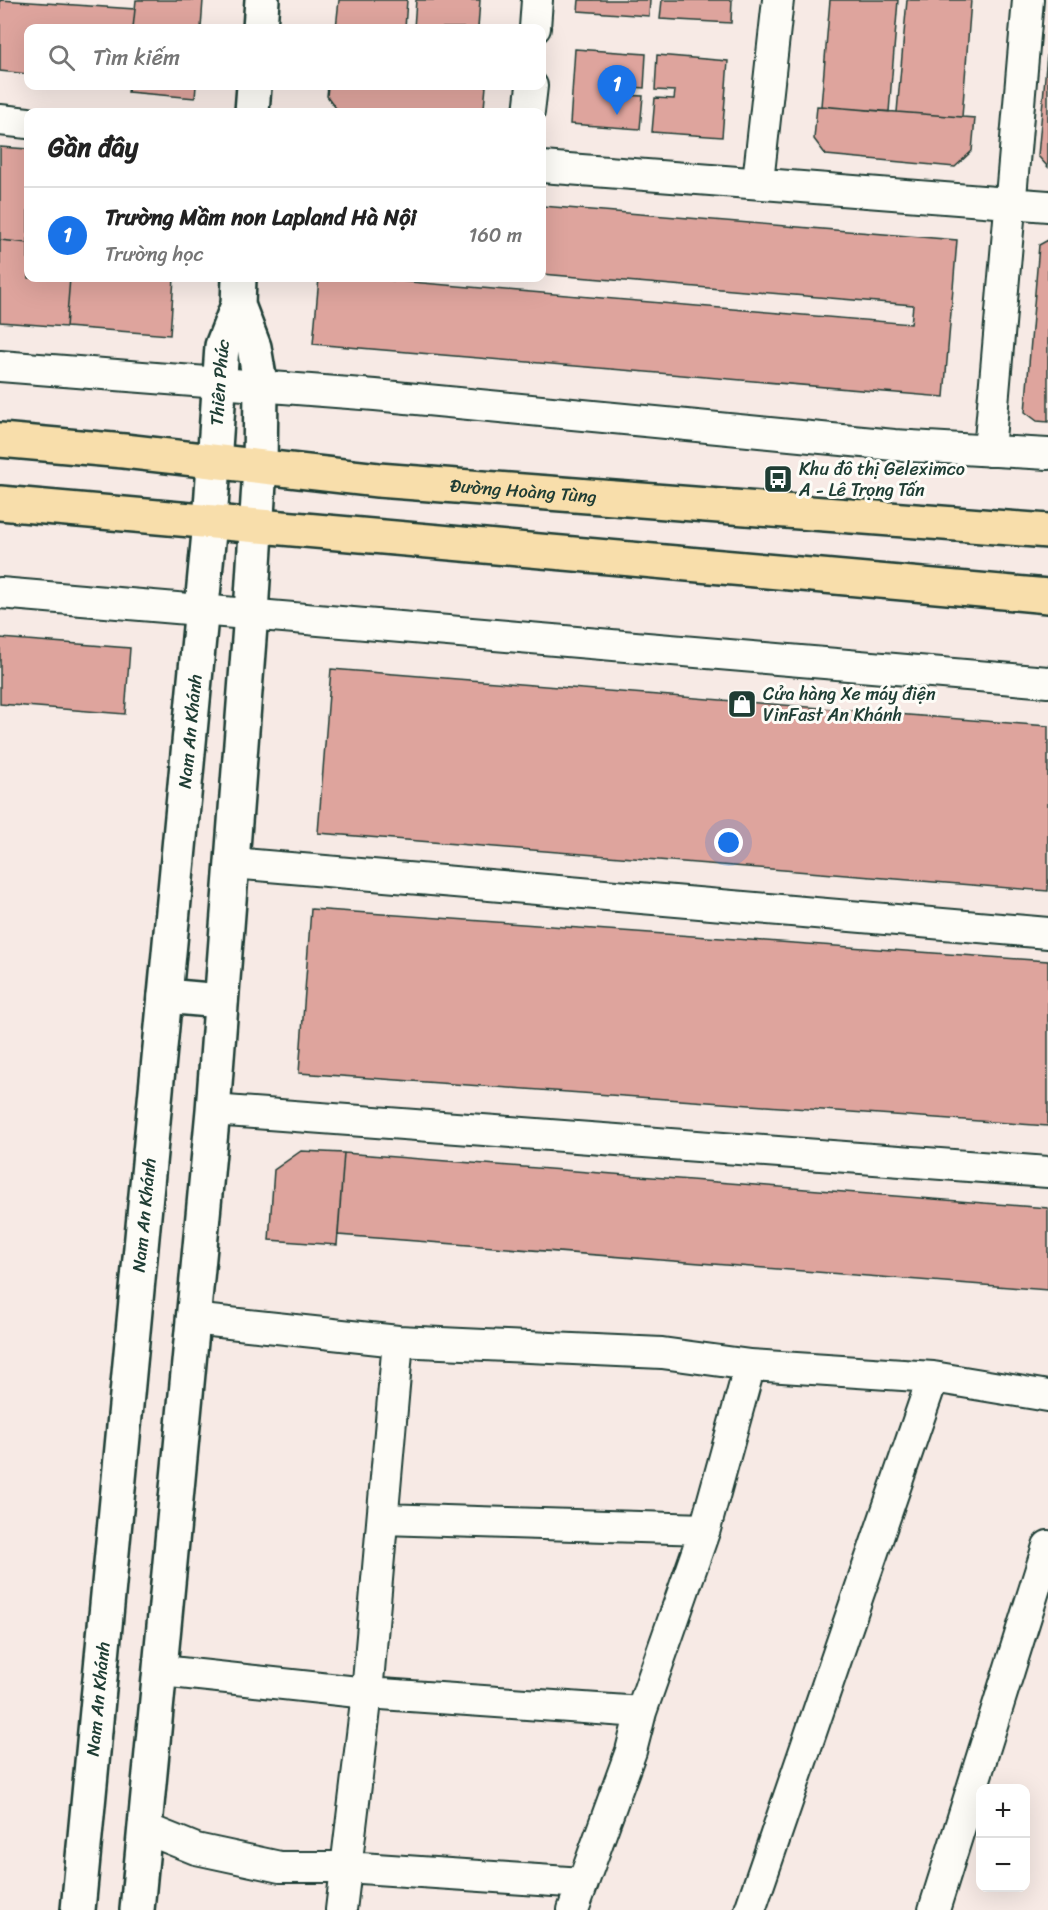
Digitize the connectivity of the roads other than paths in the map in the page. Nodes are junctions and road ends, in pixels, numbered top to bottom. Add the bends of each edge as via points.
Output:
1 (262, 0) edge
2 (537, 0) edge
3 (778, 0) edge
4 (1028, 0) edge
5 (260, 24) edge
6 (535, 24) edge
7 (254, 90) edge
8 (532, 90) edge
9 (252, 108) edge
10 (529, 108) edge
11 (0, 120) edge
12 (24, 123) edge
13 (546, 167) edge
14 (758, 183) junction
15 (1011, 203) junction
16 (1048, 206) edge
17 (239, 291) edge
18 (0, 366) edge
19 (219, 384) junction
20 (261, 388) junction
21 (0, 440) edge
22 (989, 451) junction
23 (1048, 454) edge
24 (214, 461) junction
25 (260, 467) junction
26 (0, 503) edge
27 (210, 522) junction
28 (256, 525) junction
29 (1048, 531) edge
30 (0, 593) edge
31 (1048, 596) edge
32 (202, 610) junction
33 (251, 613) junction
34 (1048, 682) edge
35 (233, 863) junction
36 (1048, 933) edge
37 (165, 996) junction
38 (221, 1001) junction
39 (213, 1110) junction
40 (1048, 1172) edge
41 (192, 1318) junction
42 (398, 1341) junction
43 (750, 1365) junction
44 (933, 1377) junction
45 (1048, 1396) edge
46 (382, 1519) junction
47 (705, 1529) junction
48 (1048, 1546) edge
49 (162, 1671) junction
50 (367, 1693) junction
51 (640, 1712) junction
52 (144, 1828) junction
53 (346, 1867) junction
54 (578, 1896) edge
55 (78, 1910) edge
56 (137, 1910) edge
57 (341, 1910) edge
58 (750, 1910) edge
59 (934, 1910) edge

1 - 5 street
2 - 6 street
3 - 14 street
4 - 15 street
7 - 9 street
8 - 10 street
11 - 12 street
13 - 14 street
14 - 15 street
15 - 16 street
15 - 22 street
17 - 19 street, Thiên Phúc via 222,346
17 - 20 street, Thiên Phúc
18 - 19 street
19 - 20 street
19 - 24 street, Thiên Phúc
20 - 22 street
20 - 25 street, Thiên Phúc
21 - 24 main road, Đường Hoàng Tùng
22 - 23 street
24 - 25 main road, Đường Hoàng Tùng
24 - 27 street, Thiên Phúc
25 - 28 street, Thiên Phúc
25 - 29 main road, Đường Hoàng Tùng via 378,480
26 - 27 main road
27 - 28 main road
27 - 32 street, Nam An Khánh
28 - 31 main road
28 - 33 street, Thiên Phúc
30 - 32 street
32 - 33 street
32 - 37 street, Nam An Khánh
33 - 34 street
33 - 35 street, Thiên Phúc
35 - 36 street
35 - 38 street
37 - 38 street
37 - 55 street, Nam An Khánh
38 - 39 street
39 - 40 street
39 - 41 street
41 - 42 street
41 - 49 street
42 - 43 street via 662,1353
42 - 46 street
43 - 44 street
43 - 47 street
44 - 45 street
44 - 58 street
46 - 47 street
46 - 50 street
47 - 51 street
48 - 59 street
49 - 50 street
49 - 52 street
50 - 51 street
50 - 53 street
51 - 54 street via 631,1750
52 - 53 street via 196,1849 280,1868
52 - 56 street
53 - 54 street
53 - 57 street

